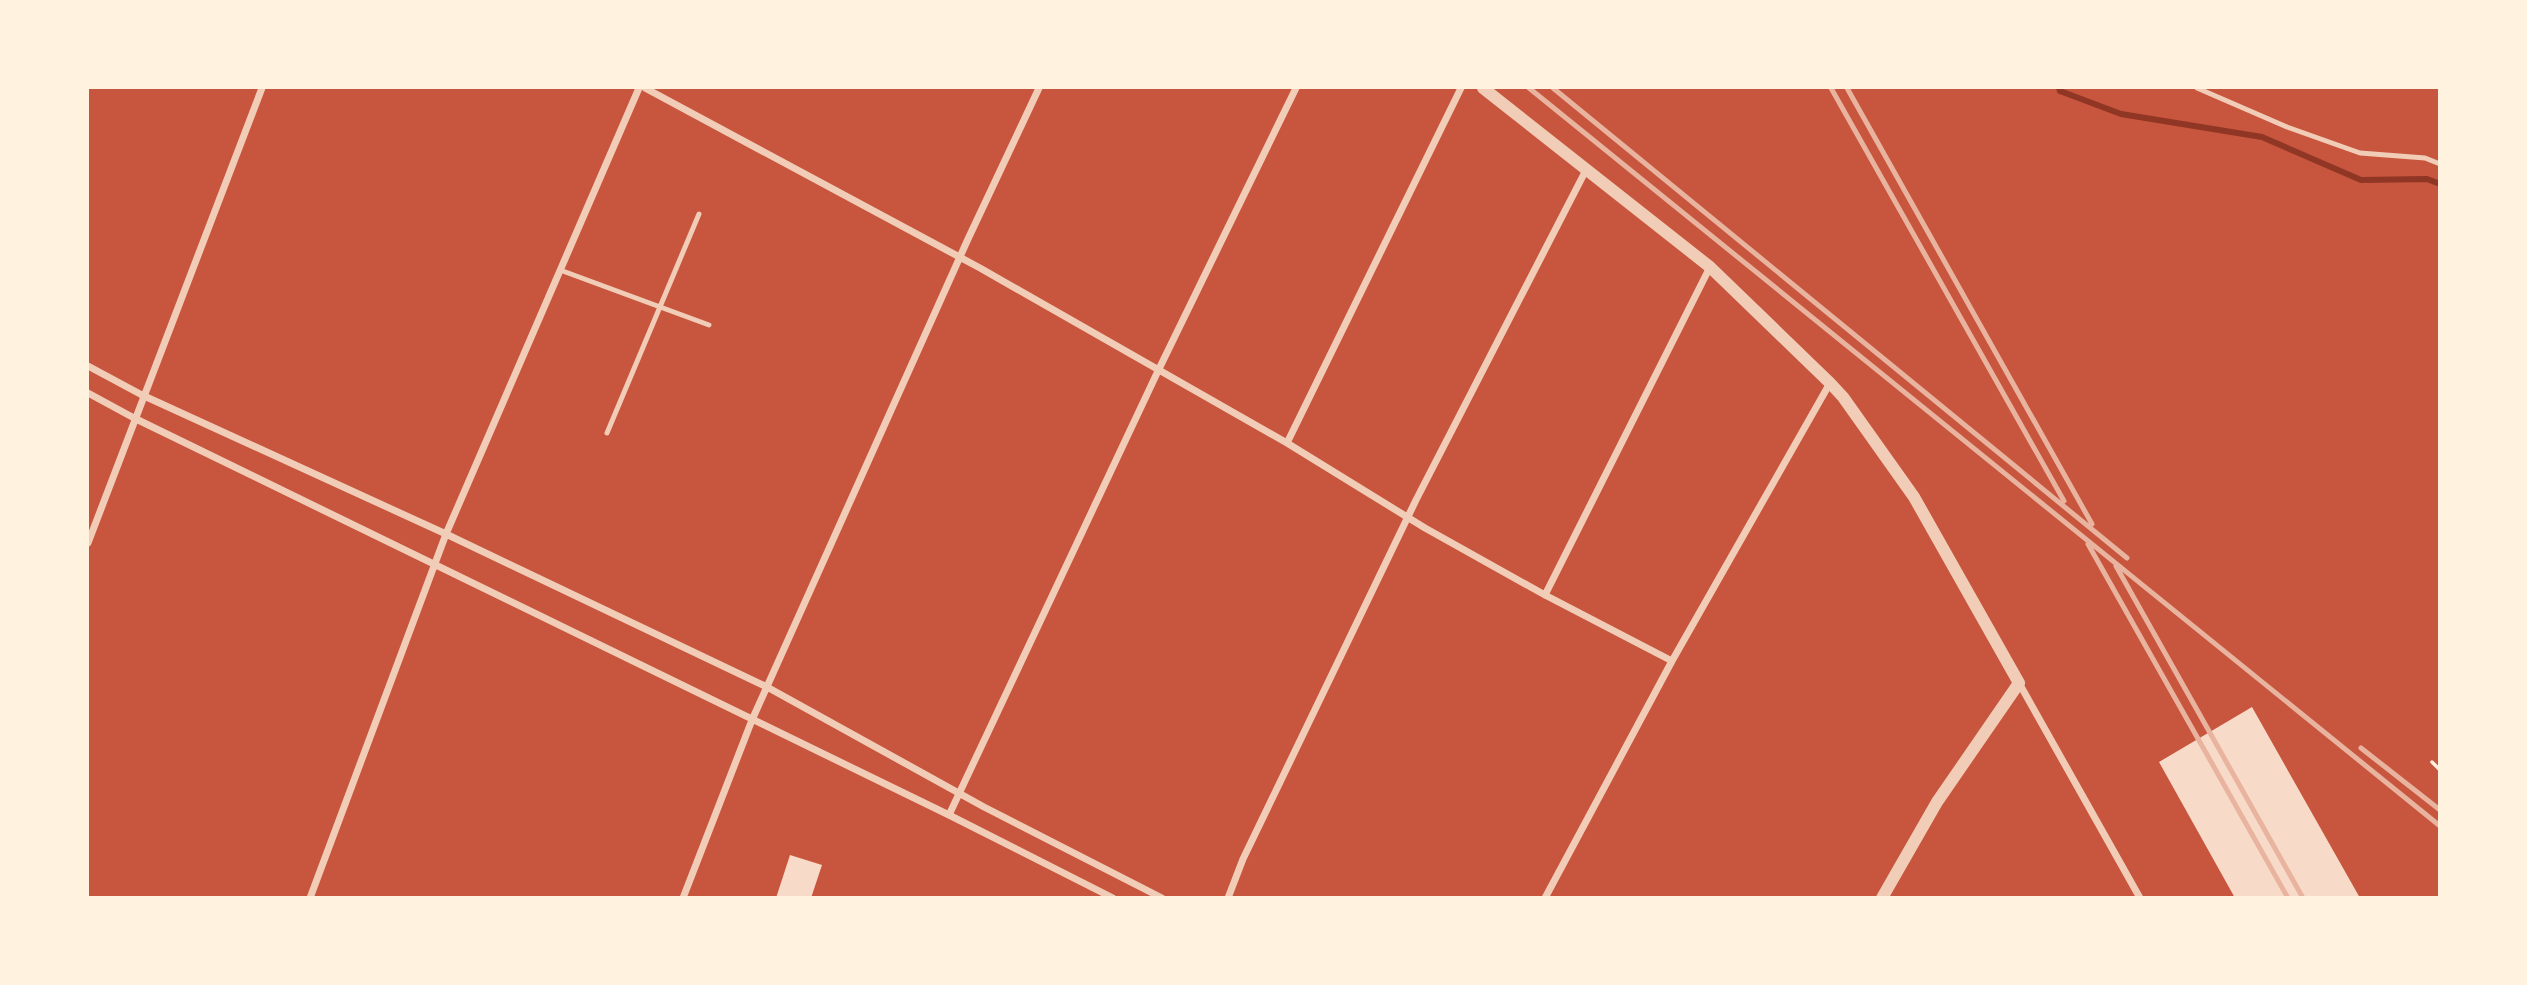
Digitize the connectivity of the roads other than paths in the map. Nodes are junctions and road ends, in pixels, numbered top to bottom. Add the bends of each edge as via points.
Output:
1 (261, 88) edge
2 (639, 88) edge
3 (645, 88) edge
4 (1039, 88) edge
5 (1296, 88) edge
6 (1461, 88) edge
7 (1483, 88) edge
8 (2197, 88) edge
9 (2440, 164) edge
10 (1586, 170) junction
11 (699, 214) dead end
12 (960, 256) junction
13 (1710, 267) junction
14 (560, 270) junction
15 (660, 309) junction
16 (709, 325) dead end
17 (88, 366) edge
18 (1158, 371) junction
19 (1830, 383) junction
20 (88, 393) edge
21 (142, 396) junction
22 (134, 418) junction
23 (607, 433) dead end
24 (1287, 443) junction
25 (1408, 516) junction
26 (446, 534) junction
27 (88, 543) edge
28 (435, 565) junction
29 (1545, 595) junction
30 (1672, 661) junction
31 (2019, 682) junction
32 (767, 687) junction
33 (752, 720) junction
34 (960, 793) junction
35 (949, 815) junction
36 (310, 898) edge
37 (683, 898) edge
38 (1113, 898) edge
39 (1163, 898) edge
40 (1228, 898) edge
41 (1545, 898) edge
42 (1882, 898) edge
43 (2140, 898) edge

1 - 21 street
2 - 14 street
3 - 12 street
4 - 12 street
5 - 18 street
6 - 24 street
7 - 10 street
8 - 9 lane via 2360,153 2425,158
10 - 13 street
10 - 25 street
11 - 15 lane
12 - 18 street
12 - 32 street
13 - 19 street
13 - 29 street
14 - 15 lane
14 - 26 street
15 - 16 lane
15 - 23 lane
17 - 21 street
18 - 24 street
18 - 34 street
19 - 30 street
19 - 31 street via 1913,497
20 - 22 street
21 - 22 street
21 - 26 street
22 - 27 street
22 - 28 street
24 - 25 street
25 - 29 street
25 - 40 street
26 - 28 street
26 - 32 street
28 - 33 street
28 - 36 street
29 - 30 street
30 - 41 street
31 - 42 street via 1937,802
31 - 43 street
32 - 33 street
32 - 34 street
33 - 35 street
33 - 37 street
34 - 35 street
34 - 39 street
35 - 38 street

